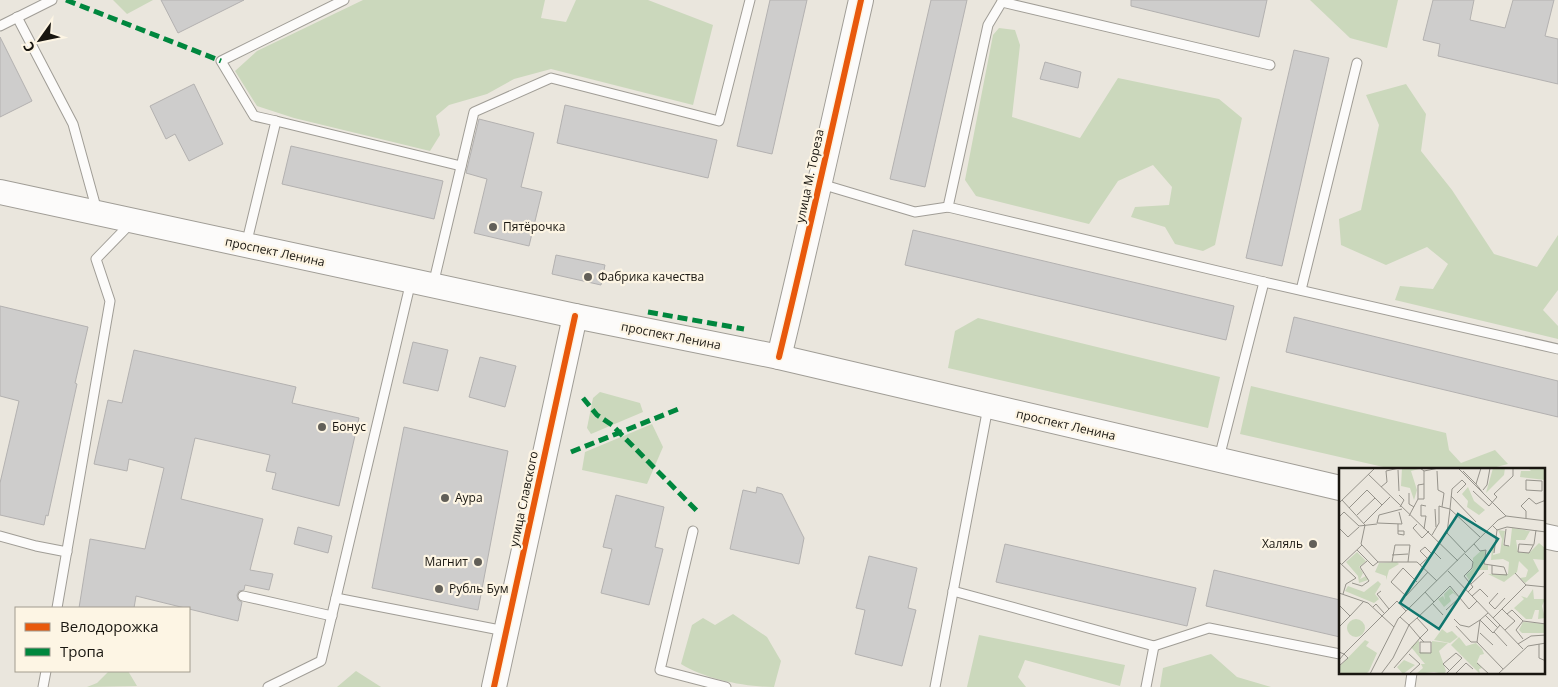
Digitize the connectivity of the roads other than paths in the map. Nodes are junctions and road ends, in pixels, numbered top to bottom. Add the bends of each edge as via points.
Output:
1 (52, 0) edge
2 (344, 0) edge
3 (750, 0) edge
4 (861, 0) edge
5 (1002, 1) edge
6 (18, 17) junction
7 (0, 26) edge
8 (1357, 63) dead end
9 (1270, 65) dead end
10 (276, 121) junction
11 (461, 166) junction
12 (819, 184) junction
13 (0, 192) edge
14 (948, 207) junction
15 (98, 214) junction
16 (133, 221) junction
17 (246, 245) junction
18 (1264, 282) junction
19 (422, 283) junction
20 (1302, 290) junction
21 (575, 316) junction
22 (1558, 349) edge
23 (779, 357) junction
24 (988, 407) junction
25 (1218, 460) junction
26 (1339, 488) edge
27 (693, 531) dead end
28 (0, 536) edge
29 (67, 552) junction
30 (954, 591) junction
31 (243, 596) dead end
32 (336, 598) junction
33 (57, 607) edge
34 (332, 616) junction
35 (507, 631) junction
36 (1154, 646) junction
37 (1339, 654) edge
38 (46, 672) edge
39 (1412, 674) edge
40 (700, 684) edge
41 (43, 687) edge
42 (268, 687) edge
43 (494, 687) edge
44 (726, 687) edge
45 (935, 687) edge
46 (1146, 687) edge
47 (1410, 687) edge

1 - 6 lane
2 - 10 lane via 221,61 254,116
3 - 11 lane via 719,121 552,78 474,112
4 - 12 main road, улица М. Тореза
5 - 9 lane
5 - 14 lane via 988,24
6 - 7 lane
6 - 15 lane via 73,124
8 - 20 lane
10 - 11 lane
10 - 17 lane
11 - 19 lane
12 - 14 lane via 915,212
12 - 23 main road, улица М. Тореза
13 - 15 main road, проспект Ленина
14 - 18 lane
15 - 16 main road, проспект Ленина
16 - 17 main road, проспект Ленина
16 - 29 lane via 96,259 110,301
17 - 19 main road, проспект Ленина
18 - 20 lane
18 - 25 lane
19 - 21 main road, проспект Ленина
19 - 32 lane
20 - 22 lane
21 - 23 main road, проспект Ленина
21 - 35 main road, улица Славского
23 - 24 main road, проспект Ленина
24 - 25 main road, проспект Ленина
24 - 30 lane
25 - 26 main road, проспект Ленина
27 - 40 lane via 660,670
28 - 29 lane
29 - 33 lane
30 - 36 lane
30 - 45 lane
31 - 34 lane
32 - 34 lane
32 - 35 lane
34 - 42 lane via 321,661
35 - 43 main road, улица Славского
36 - 37 lane via 1209,628
36 - 46 lane
38 - 41 lane
39 - 47 lane
40 - 44 lane

